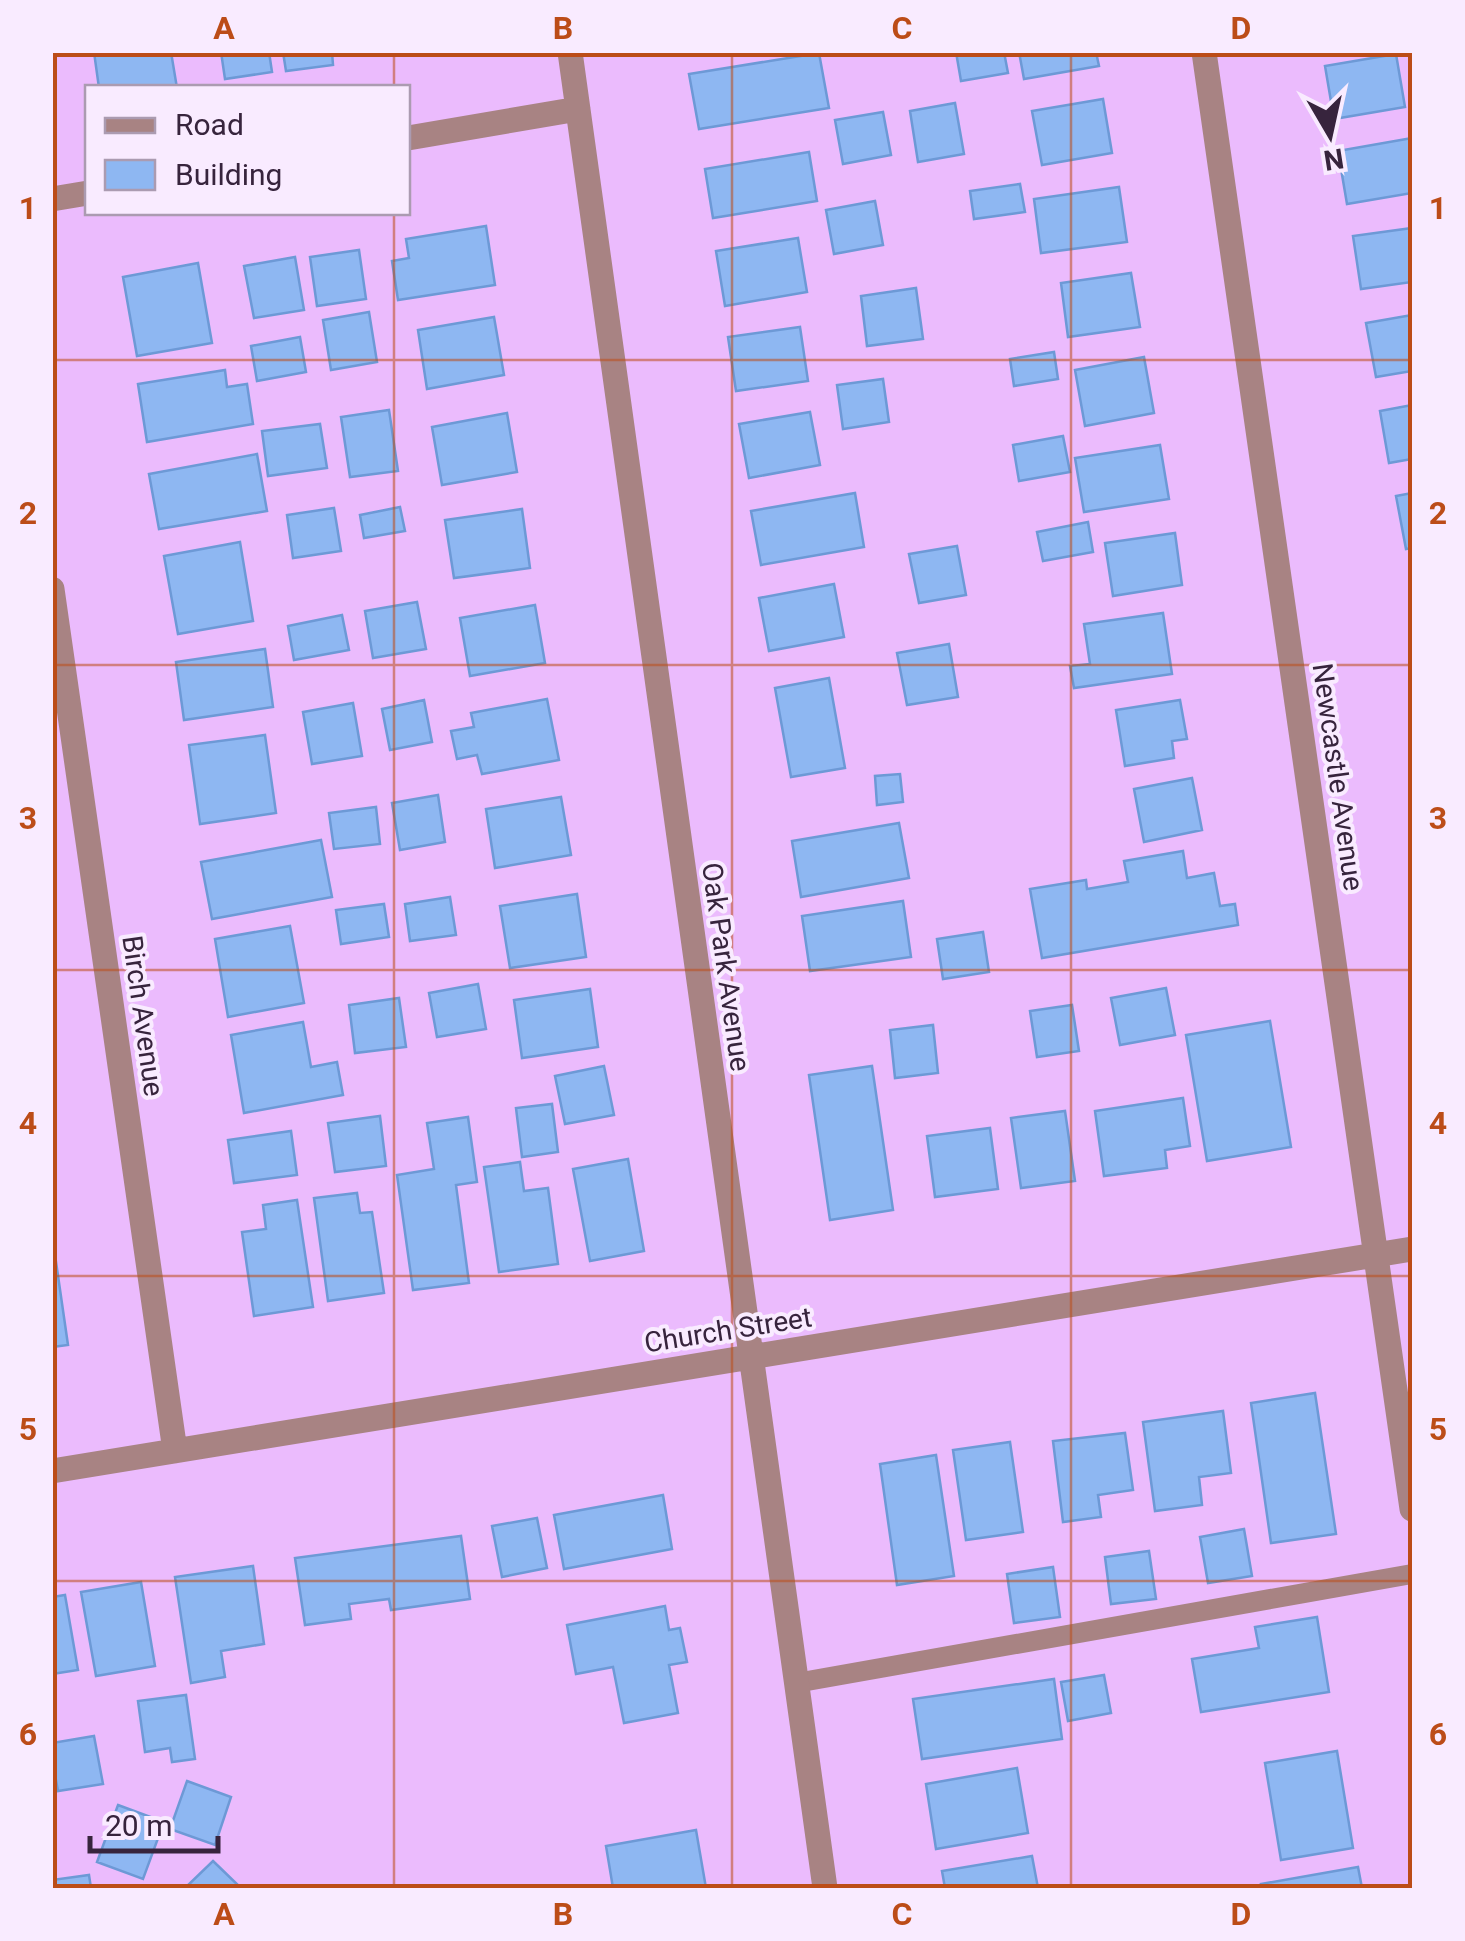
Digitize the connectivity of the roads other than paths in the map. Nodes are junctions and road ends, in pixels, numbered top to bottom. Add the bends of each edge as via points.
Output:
1 (570, 52) edge
2 (1204, 52) edge
3 (578, 109) junction
4 (410, 138) edge
5 (85, 192) edge
6 (52, 198) edge
7 (52, 589) edge
8 (1412, 1249) edge
9 (1376, 1255) junction
10 (750, 1357) junction
11 (174, 1451) junction
12 (52, 1470) edge
13 (1412, 1510) edge
14 (1412, 1574) edge
15 (796, 1683) junction
16 (825, 1888) edge

1 - 3 street, Oak Park Avenue
2 - 9 street, Newcastle Avenue
3 - 4 street
3 - 10 street, Oak Park Avenue
5 - 6 street
7 - 11 street, Birch Avenue
8 - 9 street, Church Street
9 - 10 street, Church Street
9 - 13 street, Newcastle Avenue
10 - 11 street, Church Street
10 - 15 street, Oak Park Avenue
11 - 12 street, Church Street
14 - 15 lane
15 - 16 street, Oak Park Avenue

